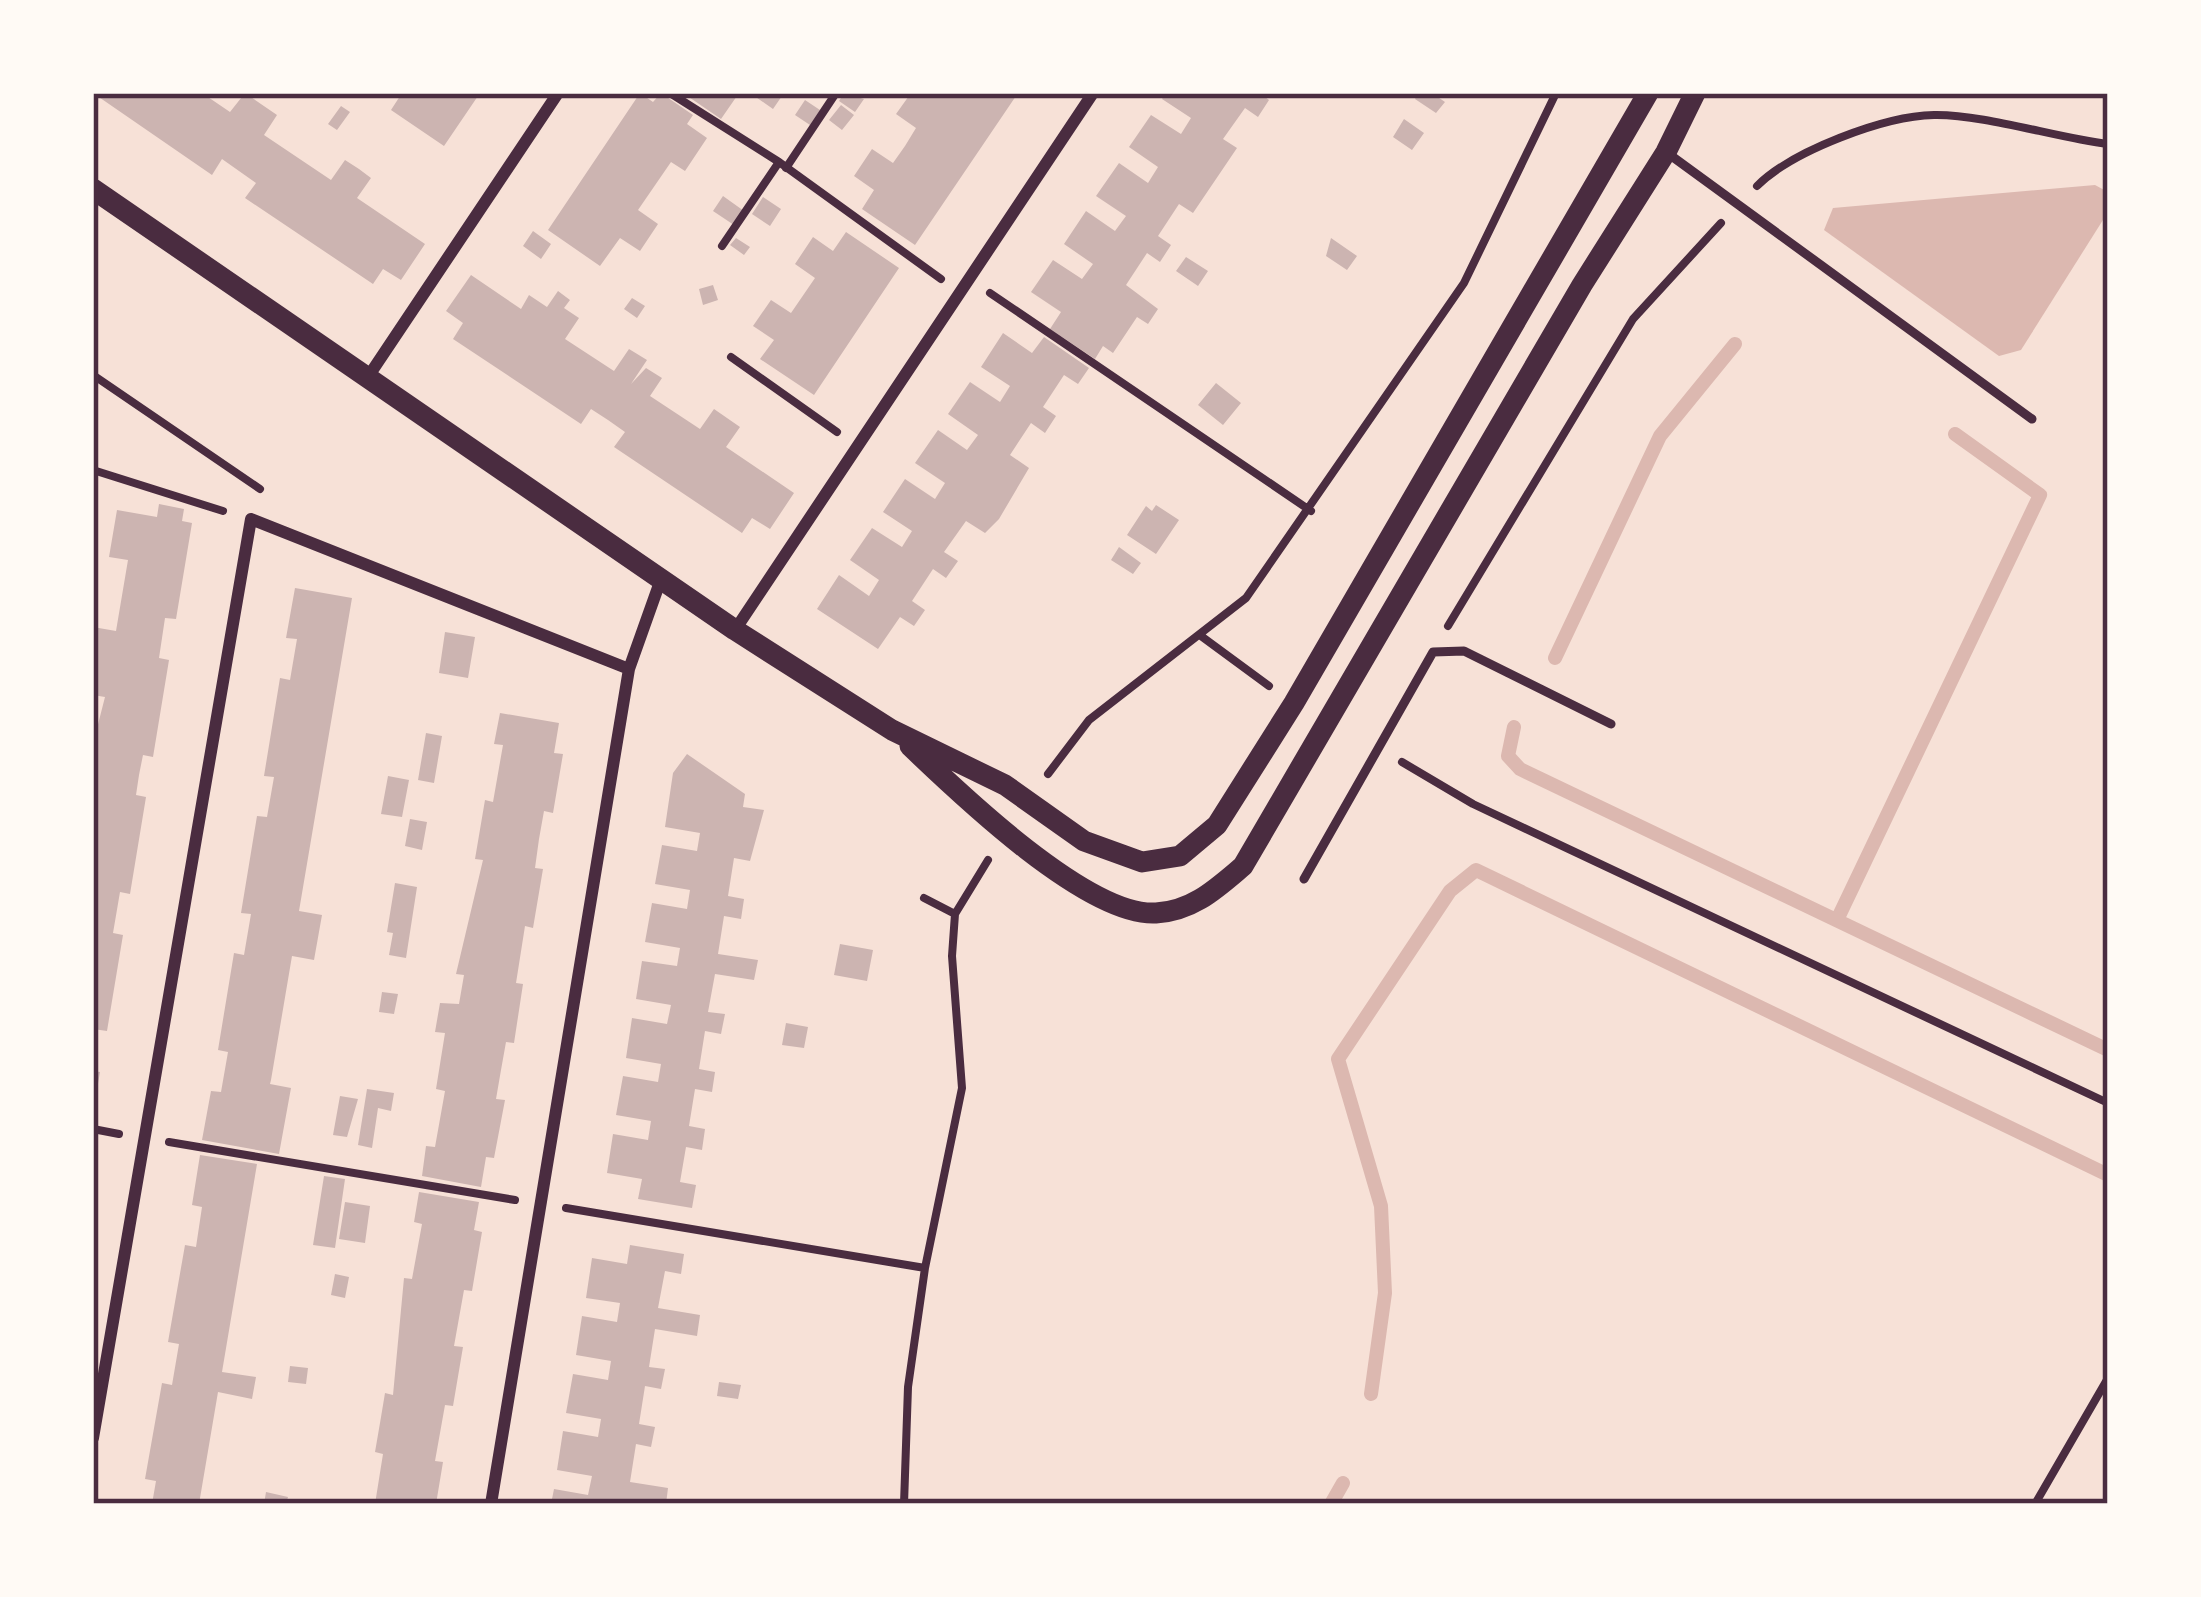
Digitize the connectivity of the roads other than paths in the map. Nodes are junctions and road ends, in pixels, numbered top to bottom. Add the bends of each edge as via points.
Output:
1 (558, 93) edge
2 (1093, 93) edge
3 (1648, 93) edge
4 (1695, 93) edge
5 (1666, 152) junction
6 (93, 188) edge
7 (370, 374) junction
8 (2032, 419) dead end
9 (661, 579) junction
10 (735, 630) junction
11 (629, 669) junction
12 (1611, 724) dead end
13 (892, 730) junction
14 (1304, 879) dead end
15 (93, 1438) edge
16 (491, 1504) edge

1 - 7 street
2 - 10 street
3 - 13 street via 1294,703 1216,825 1180,856 1142,862 1108,853 1028,800
4 - 5 street
5 - 8 lane
5 - 13 street via 1244,866 1203,901 1158,913 1116,909 1005,832
6 - 7 street
7 - 9 street
9 - 10 street
9 - 11 street
10 - 13 street
11 - 15 street via 251,519
11 - 16 street
12 - 14 lane via 1464,651 1433,652

